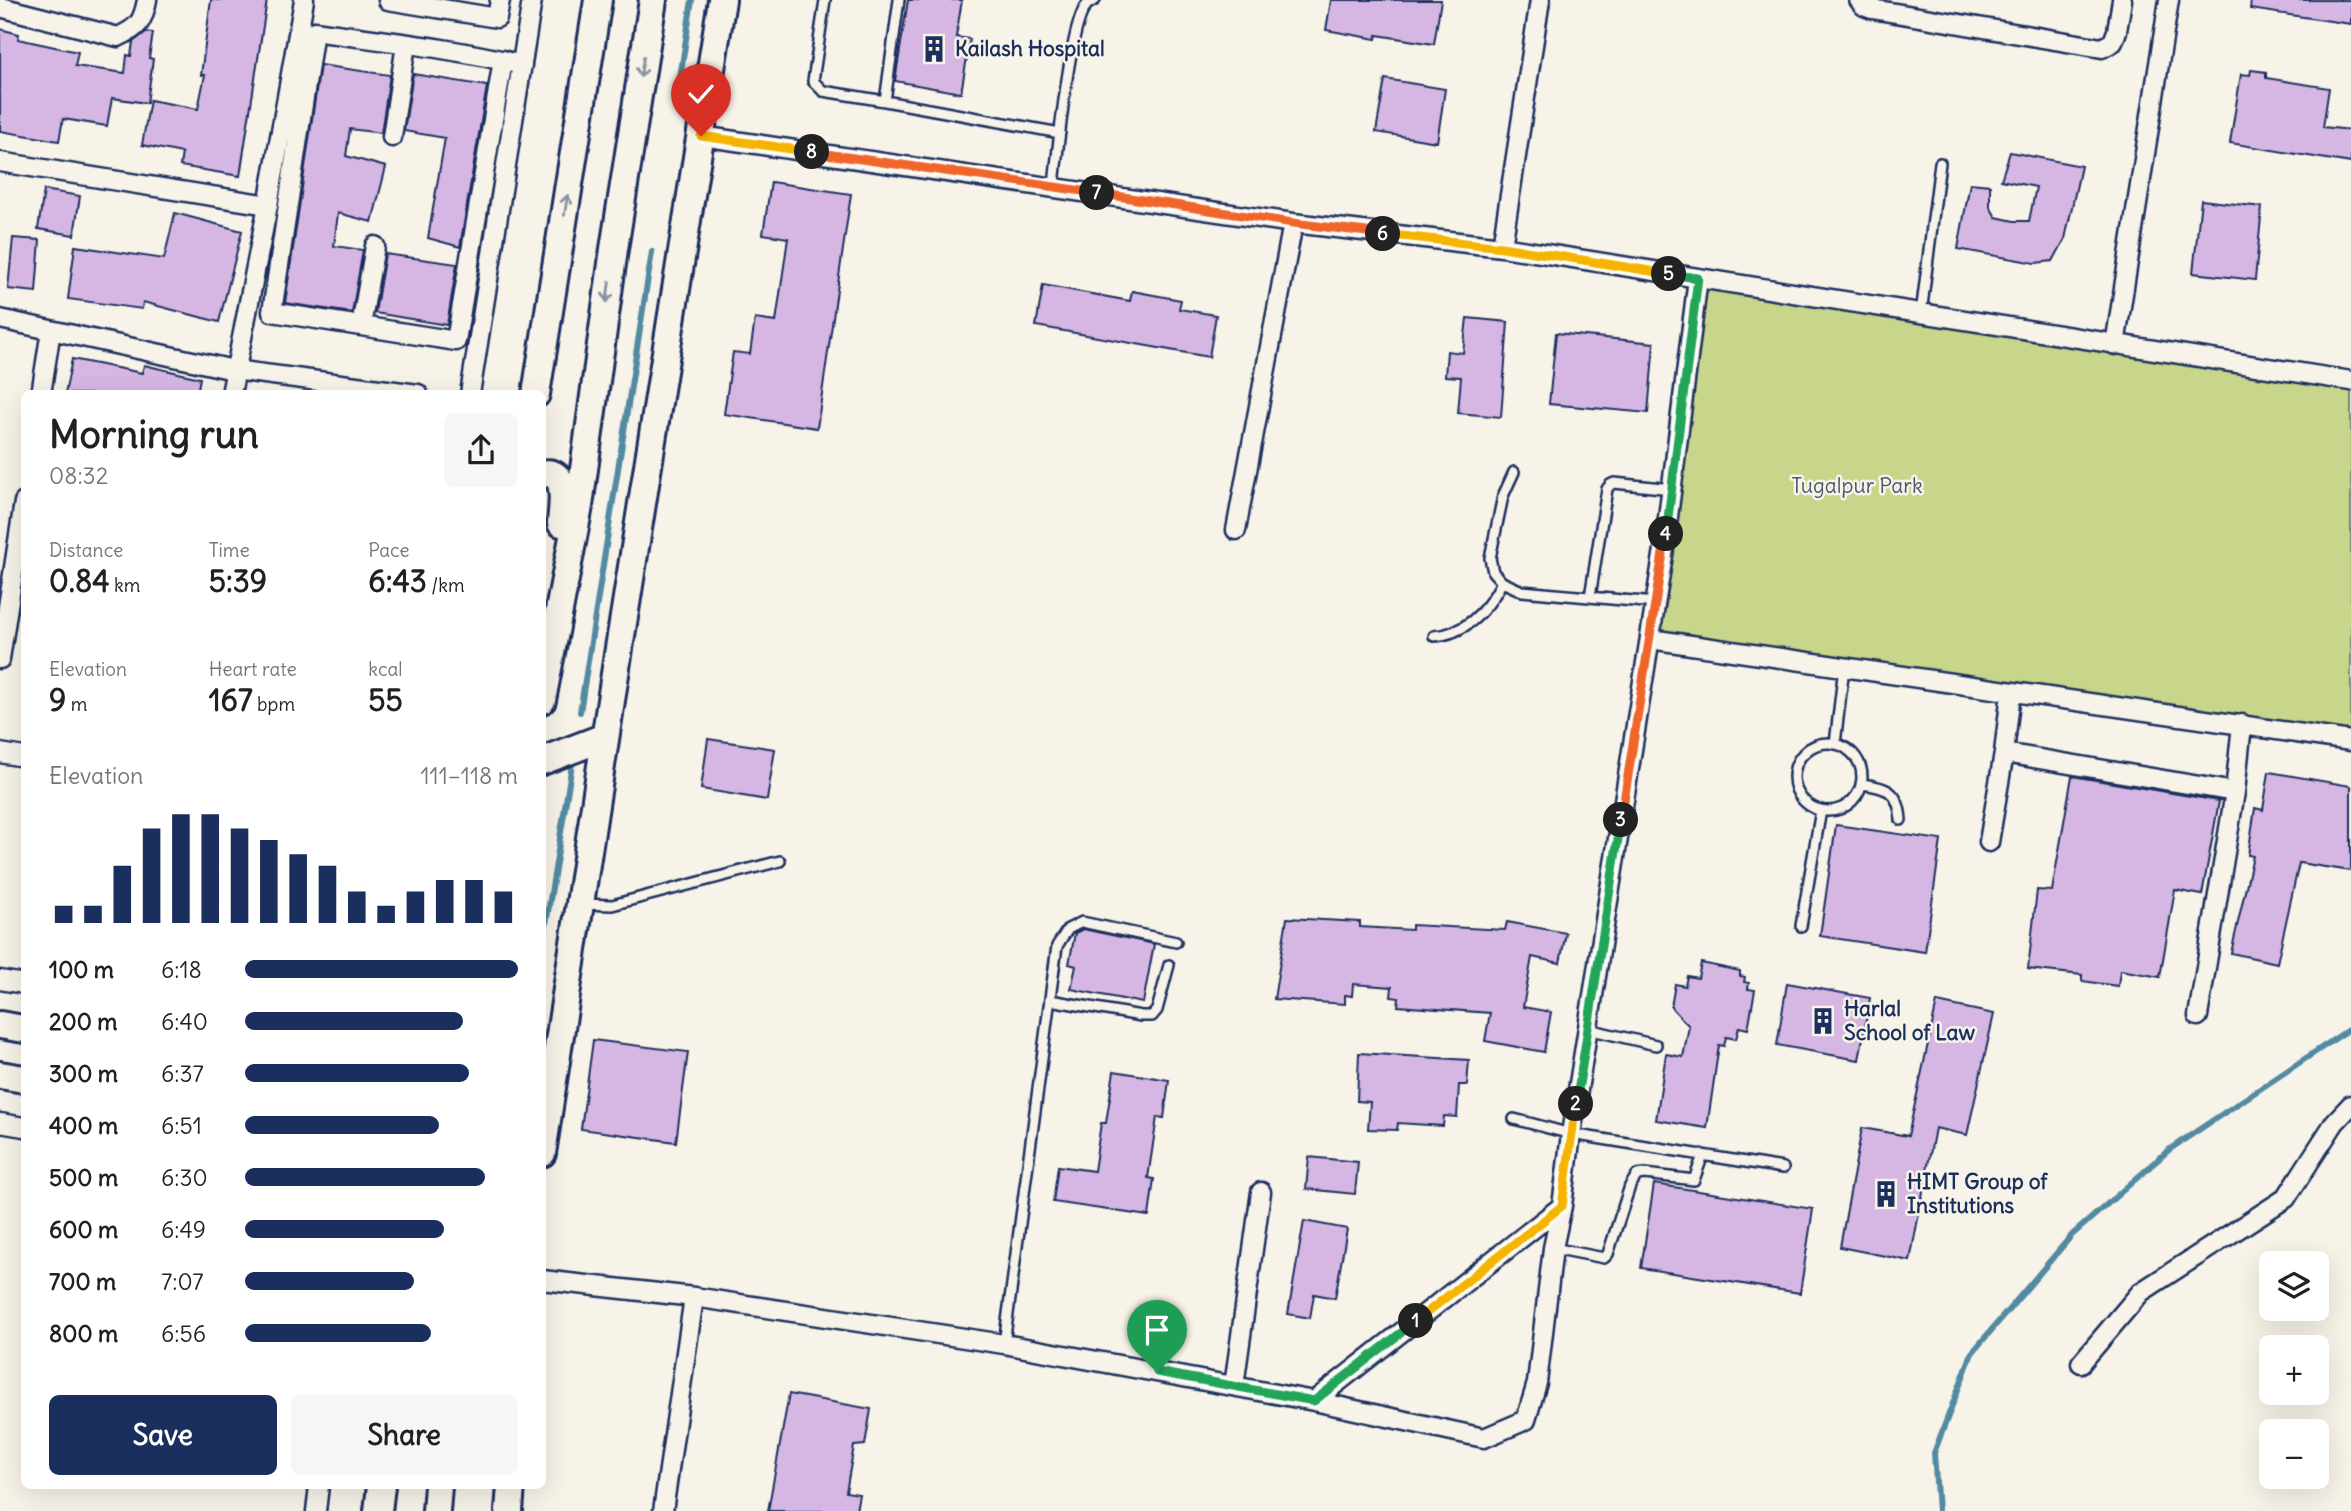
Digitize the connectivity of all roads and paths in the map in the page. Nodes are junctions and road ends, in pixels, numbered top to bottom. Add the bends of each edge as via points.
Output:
1 (147, 0) edge
2 (304, 0) edge
3 (388, 0) edge
4 (500, 0) edge
5 (532, 0) edge
6 (597, 0) edge
7 (653, 0) edge
8 (722, 0) edge
9 (825, 0) edge
10 (899, 0) edge
11 (1095, 0) edge
12 (1540, 0) edge
13 (1859, 0) edge
14 (2122, 0) edge
15 (2169, 0) edge
16 (414, 2) edge
17 (0, 7) edge
18 (406, 44) junction
19 (503, 60) junction
20 (522, 65) junction
21 (885, 101) junction
22 (1060, 133) junction
23 (392, 136) dead end
24 (701, 136) junction
25 (0, 162) edge
26 (1940, 163) dead end
27 (1054, 187) junction
28 (268, 205) junction
29 (1293, 223) junction
30 (375, 246) dead end
31 (1502, 247) junction
32 (1698, 278) junction
33 (1922, 314) junction
34 (0, 318) edge
35 (361, 326) junction
36 (51, 330) junction
37 (456, 341) junction
38 (2115, 345) junction
39 (479, 346) junction
40 (234, 370) junction
41 (2351, 381) edge
42 (42, 390) edge
43 (232, 390) edge
44 (387, 390) edge
45 (471, 390) edge
46 (537, 390) edge
47 (1514, 472) dead end
48 (546, 473) edge
49 (1672, 489) junction
50 (21, 522) edge
51 (1236, 530) dead end
52 (569, 561) junction
53 (1502, 582) junction
54 (1590, 597) junction
55 (1656, 603) junction
56 (1434, 636) dead end
57 (1650, 639) junction
58 (0, 659) edge
59 (1844, 667) junction
60 (546, 679) edge
61 (2011, 692) junction
62 (2242, 724) junction
63 (605, 737) junction
64 (2351, 741) edge
65 (1835, 744) junction
66 (0, 753) edge
67 (2004, 753) junction
68 (21, 756) edge
69 (546, 759) edge
70 (1861, 784) junction
71 (2235, 792) junction
72 (1821, 810) junction
73 (1901, 820) dead end
74 (1989, 842) dead end
75 (780, 861) dead end
76 (580, 904) junction
77 (1801, 926) dead end
78 (1176, 942) dead end
79 (1169, 965) dead end
80 (0, 980) edge
81 (21, 987) edge
82 (1050, 1000) junction
83 (2198, 1016) dead end
84 (0, 1026) edge
85 (21, 1029) edge
86 (1588, 1029) junction
87 (1656, 1045) dead end
88 (0, 1075) edge
89 (21, 1078) edge
90 (2351, 1105) edge
91 (1514, 1119) dead end
92 (0, 1123) edge
93 (21, 1126) edge
94 (546, 1127) edge
95 (1571, 1134) junction
96 (1703, 1155) junction
97 (1783, 1168) dead end
98 (1261, 1192) dead end
99 (1562, 1206) junction
100 (1553, 1248) junction
101 (546, 1280) edge
102 (694, 1297) junction
103 (1004, 1344) junction
104 (2081, 1363) dead end
105 (1234, 1387) junction
106 (1314, 1401) junction
107 (318, 1489) edge
108 (381, 1489) edge
109 (438, 1489) edge
110 (511, 1489) edge
111 (316, 1511) edge
112 (378, 1511) edge
113 (436, 1511) edge
114 (509, 1511) edge
115 (663, 1511) edge

1 - 17 street via 135,29 118,37
2 - 28 street
3 - 16 street
4 - 16 street via 497,18
5 - 20 street
46 -> 6 street
7 -> 52 street
8 - 24 street
9 - 21 lane via 813,81 823,91
10 - 21 lane
11 - 22 lane via 1086,6 1076,32
12 - 31 street
13 - 14 street via 1872,9 2102,48 2113,42
15 - 38 street
18 - 19 street
18 - 23 street
18 - 35 street via 314,31 272,312
19 - 20 street
19 - 37 street
20 - 39 street
21 - 22 lane
22 - 27 lane
24 - 27 street
24 - 63 street
25 - 28 street
26 - 33 lane
27 - 29 street
28 - 40 street
29 - 31 street
29 - 51 street
30 - 35 street
31 - 32 street
32 - 33 street
32 - 49 street
33 - 38 street
34 - 36 street
35 - 37 street
36 - 40 street
36 - 42 street
37 - 39 street
38 - 41 street
39 - 45 street
40 - 43 street
40 - 44 street
47 - 53 lane via 1503,496 1490,558 1493,572
48 - 52 street via 556,475 563,487 560,542
49 - 54 lane via 1610,485
49 - 55 street
50 - 58 street
52 - 60 street
53 - 54 lane via 1522,591
53 - 56 lane via 1491,603 1462,629
54 - 55 lane
55 - 57 street
57 - 59 street
57 - 86 street
59 - 61 street
59 - 65 lane
61 - 62 street
61 - 67 street
62 - 64 street
62 - 71 street
63 - 69 street
63 - 76 street
65 - 70 lane via 1857,758
65 - 72 lane via 1810,748 1795,769 1799,795
66 - 68 street
67 - 71 street
67 - 74 street
70 - 72 lane via 1846,806
70 - 73 lane via 1884,786 1894,795
71 - 83 street
72 - 77 lane
75 - 76 lane via 612,905
76 - 94 street
78 - 82 lane via 1082,922 1068,929 1057,946
79 - 82 lane via 1152,1016
80 - 81 street
82 - 103 lane
84 - 85 street
86 - 87 lane
86 - 95 street
88 - 89 street
90 - 104 street via 2286,1198 2141,1292
91 - 95 lane
92 - 93 street
95 - 96 lane
95 - 99 street
96 - 97 lane
96 - 100 lane via 1694,1180 1637,1175 1604,1258
98 - 105 street
99 - 100 street
99 - 106 street
100 - 106 street via 1537,1383 1526,1420 1484,1438
101 - 102 street
102 - 103 street
102 - 115 street
103 - 105 street
105 - 106 street
107 - 111 street
108 - 112 street
109 - 113 street
110 - 114 street

